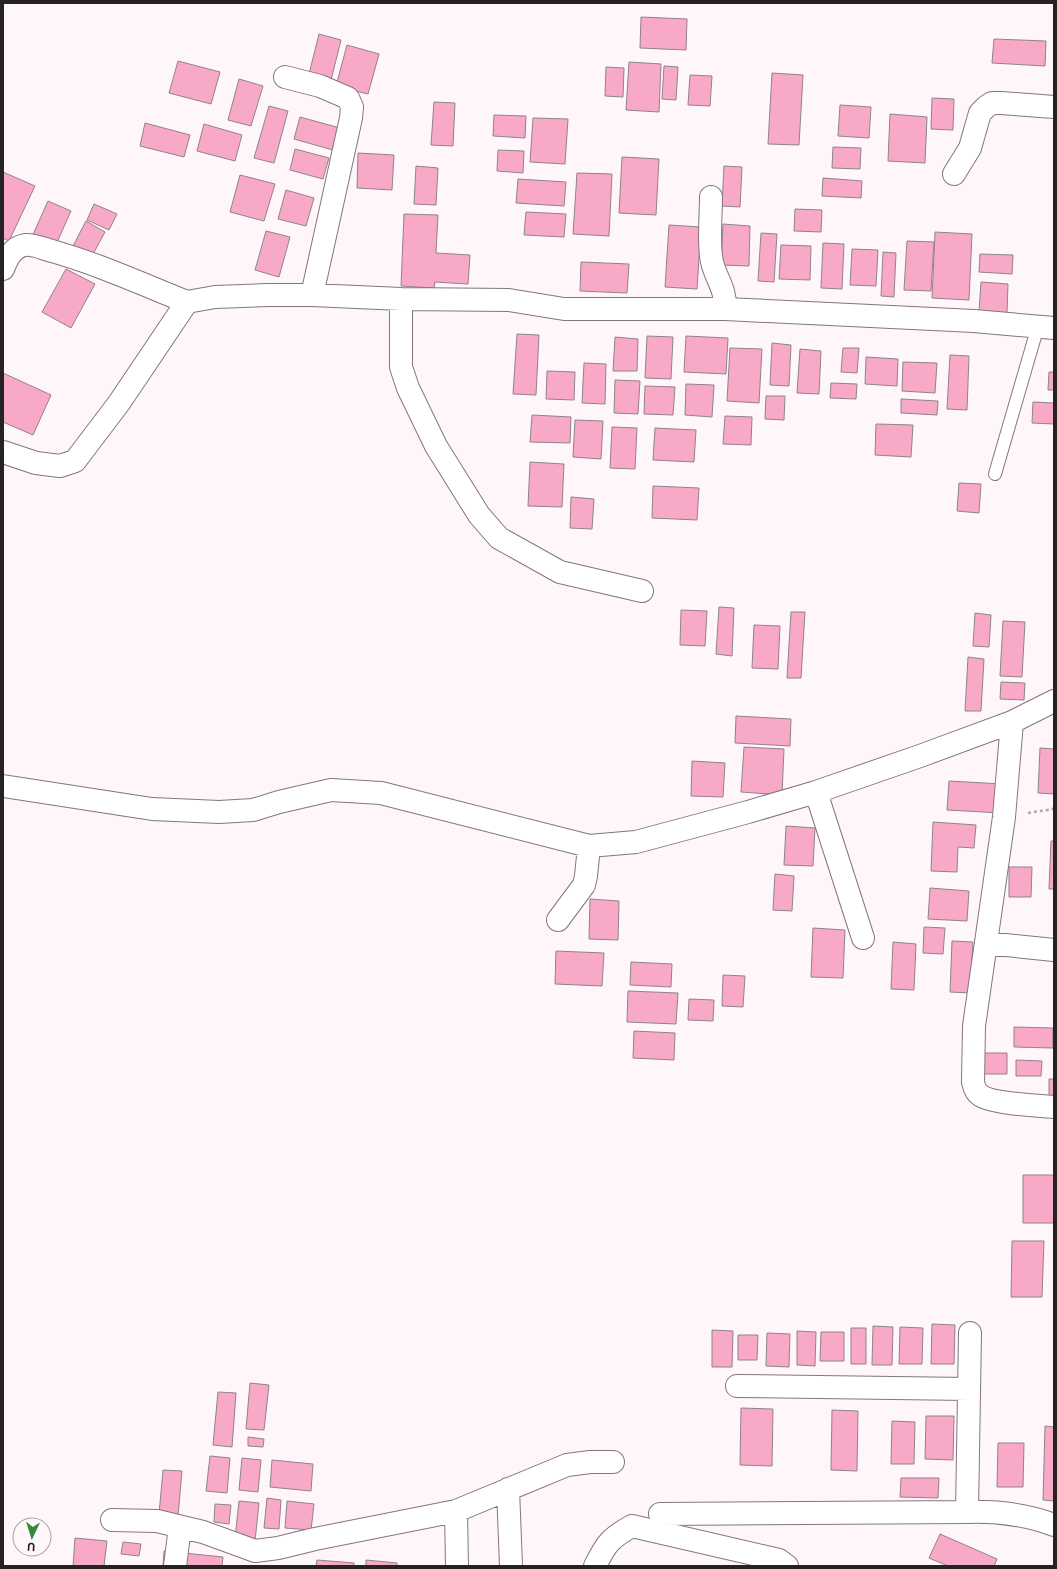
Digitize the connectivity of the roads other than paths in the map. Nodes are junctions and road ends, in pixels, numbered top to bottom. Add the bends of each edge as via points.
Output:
1 (285, 77) dead end
2 (1054, 107) edge
3 (954, 174) dead end
4 (711, 197) dead end
5 (3, 269) edge
6 (312, 295) junction
7 (400, 299) junction
8 (187, 302) junction
9 (725, 309) junction
10 (1046, 327) edge
11 (3, 452) edge
12 (995, 474) dead end
13 (642, 591) dead end
14 (1054, 701) edge
15 (1012, 722) junction
16 (3, 786) edge
17 (816, 792) junction
18 (589, 846) junction
19 (558, 920) dead end
20 (863, 938) dead end
21 (986, 943) junction
22 (1054, 950) edge
23 (1054, 1107) edge
24 (970, 1333) dead end
25 (737, 1386) dead end
26 (969, 1389) junction
27 (613, 1462) dead end
28 (508, 1489) junction
29 (456, 1511) junction
30 (967, 1512) junction
31 (660, 1514) dead end
32 (112, 1520) dead end
33 (1054, 1525) edge
34 (180, 1527) junction
35 (175, 1566) edge
36 (457, 1566) edge
37 (511, 1566) edge
38 (595, 1566) edge
39 (787, 1566) edge

1 - 6 street via 320,86 348,98 352,107
2 - 3 street via 1001,103 986,106 980,113 970,148
4 - 9 street via 712,262 726,299
5 - 8 street via 10,254 17,248 33,246 82,259
6 - 7 street
6 - 8 street via 214,297
7 - 9 street via 509,300 564,310
7 - 13 street via 401,367 408,388 436,446 479,515 499,538 560,572
8 - 11 street via 119,403 75,461 60,466 36,463
9 - 10 street
10 - 12 lane
14 - 15 street
15 - 17 street
15 - 21 street via 1004,817
16 - 18 street via 152,809 219,812 253,810 331,790 380,793
17 - 18 street via 636,842
17 - 20 street
18 - 19 street via 584,885
21 - 22 street
21 - 23 street via 974,1026 972,1067 975,1089 980,1096 989,1099
24 - 26 street
25 - 26 street
26 - 30 street
27 - 28 street via 567,1465
28 - 29 street
28 - 37 street
29 - 34 street via 278,1548 255,1550
29 - 36 street
30 - 31 street
30 - 33 street via 1009,1513
32 - 34 street via 157,1520
34 - 35 street
38 - 39 street via 606,1546 632,1526 779,1560

